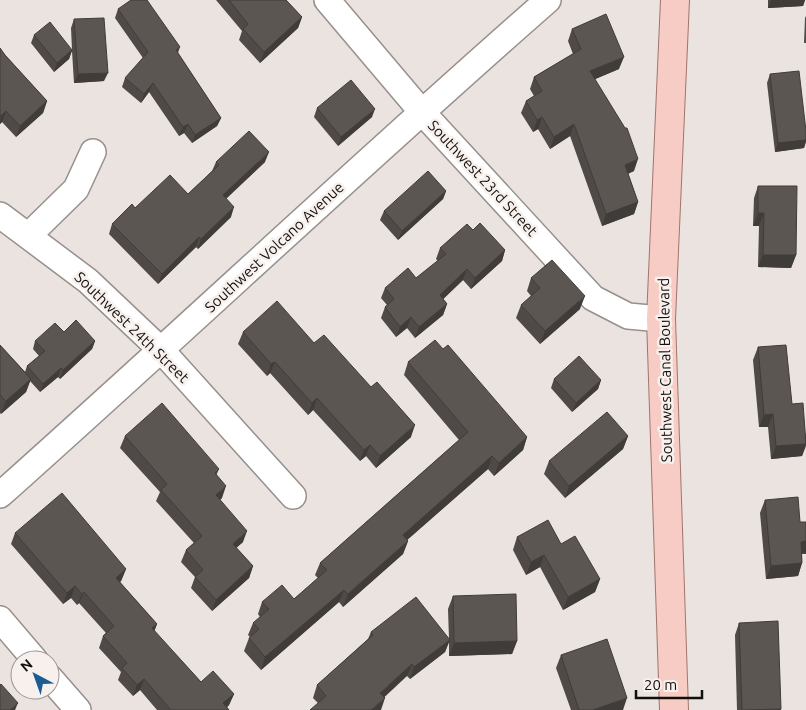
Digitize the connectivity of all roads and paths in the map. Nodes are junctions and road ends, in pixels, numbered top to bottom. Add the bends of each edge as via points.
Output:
1 (327, 0) edge
2 (548, 0) edge
3 (675, 0) edge
4 (421, 111) junction
5 (93, 152) dead end
6 (0, 215) edge
7 (29, 235) junction
8 (661, 319) junction
9 (162, 351) junction
10 (0, 495) edge
11 (293, 496) dead end
12 (0, 619) edge
13 (26, 650) edge
14 (60, 689) edge
15 (78, 710) edge
16 (674, 710) edge

1 - 4 street, Southwest 23rd Street
2 - 4 street, Southwest Volcano Avenue
3 - 8 main road, Southwest Canal Boulevard
4 - 8 street, Southwest 23rd Street via 593,298 628,316
4 - 9 street, Southwest Volcano Avenue
5 - 7 street via 76,189
6 - 7 street, Southwest 24th Street
7 - 9 street, Southwest 24th Street via 88,281
8 - 16 main road, Southwest Canal Boulevard
9 - 10 street, Southwest Volcano Avenue
9 - 11 street, Southwest 24th Street
12 - 13 street
14 - 15 street

